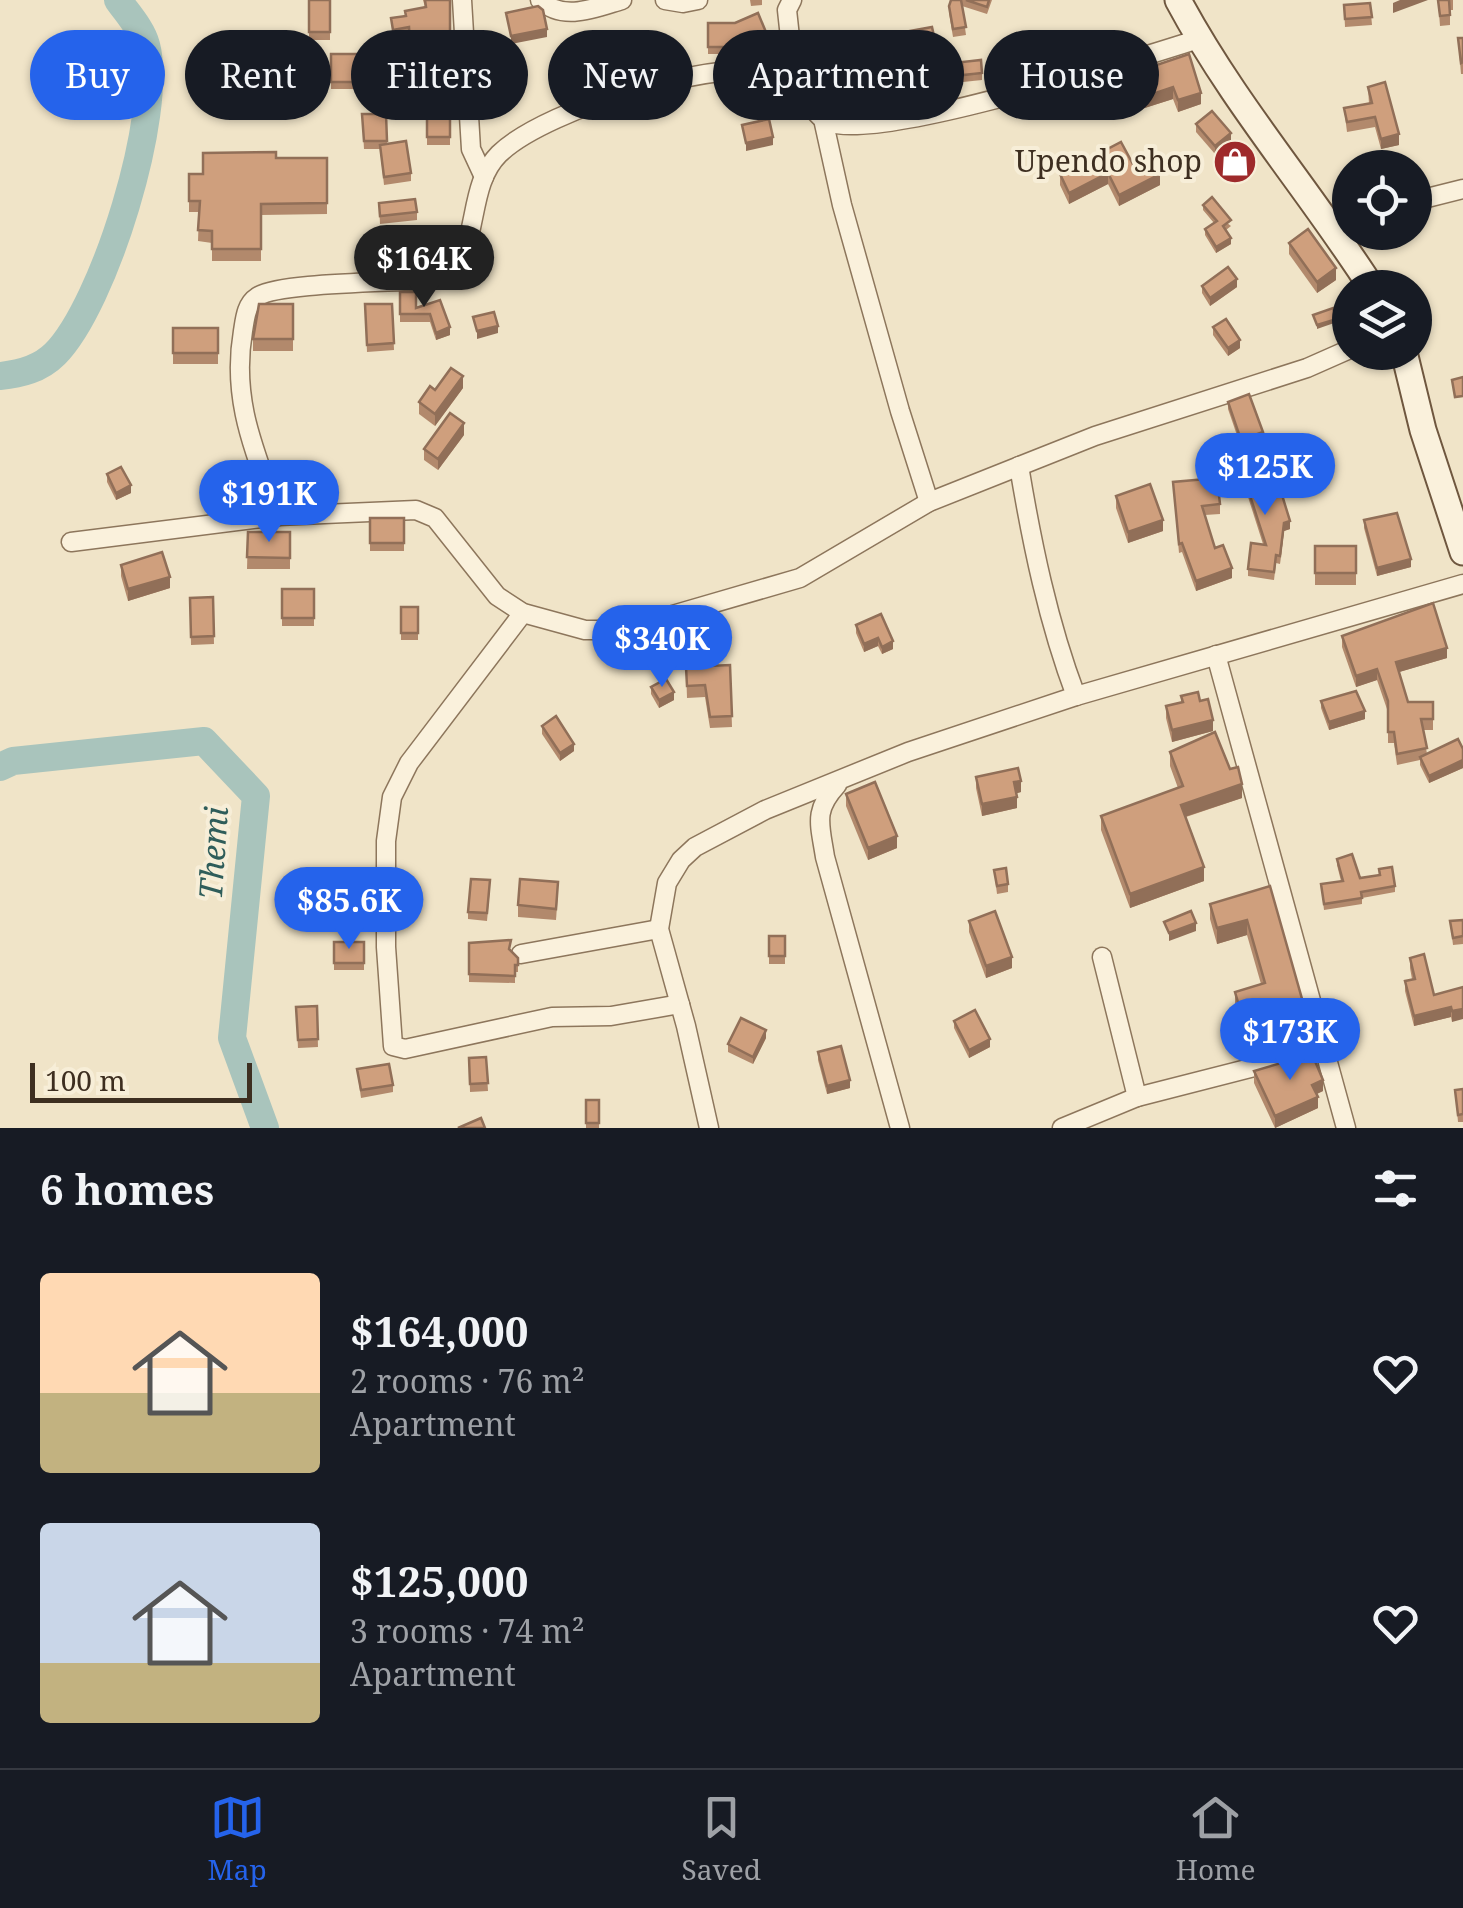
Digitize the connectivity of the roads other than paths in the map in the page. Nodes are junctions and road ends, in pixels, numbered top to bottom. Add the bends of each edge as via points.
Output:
1 (462, 0) edge
2 (540, 0) edge
3 (622, 0) edge
4 (665, 0) edge
5 (698, 0) edge
6 (792, 0) edge
7 (1178, 0) edge
8 (789, 30) edge
9 (1199, 39) junction
10 (713, 75) edge
11 (964, 106) edge
12 (823, 120) edge
13 (826, 120) edge
14 (892, 120) edge
15 (484, 178) junction
16 (1463, 189) edge
17 (1432, 197) edge
18 (1332, 217) edge
19 (1332, 357) edge
20 (1409, 370) edge
21 (1020, 466) junction
22 (930, 502) junction
23 (278, 516) junction
24 (71, 542) dead end
25 (1463, 552) edge
26 (1463, 584) edge
27 (523, 613) junction
28 (1216, 655) junction
29 (1076, 696) junction
30 (842, 780) junction
31 (659, 929) junction
32 (521, 954) edge
33 (1102, 956) dead end
34 (680, 1004) junction
35 (1325, 1050) junction
36 (1137, 1097) junction
37 (709, 1128) edge
38 (900, 1128) edge
39 (1062, 1128) edge
40 (1346, 1128) edge

1 - 15 street via 471,149
2 - 3 street via 564,13
4 - 5 street
6 - 8 street
7 - 9 street
9 - 11 street
9 - 18 street
10 - 15 street via 629,90 578,108 498,155
12 - 22 street
13 - 14 street
15 - 23 street via 464,256 446,278 295,288 252,302 240,347 239,394
16 - 17 street
19 - 21 street
20 - 25 street
21 - 22 street
21 - 29 street via 1059,652
22 - 27 street via 810,573 730,601 622,630 584,630
23 - 24 street
23 - 27 street via 427,512 497,596
26 - 28 street
27 - 34 street via 408,763 392,797 386,946 393,1046 552,1017
28 - 29 street
28 - 35 street
29 - 30 street
30 - 31 street via 694,847 666,883
30 - 38 street via 821,805 825,857
31 - 32 street
31 - 34 street
33 - 36 street
34 - 37 street
35 - 36 street
35 - 40 street
36 - 39 street

